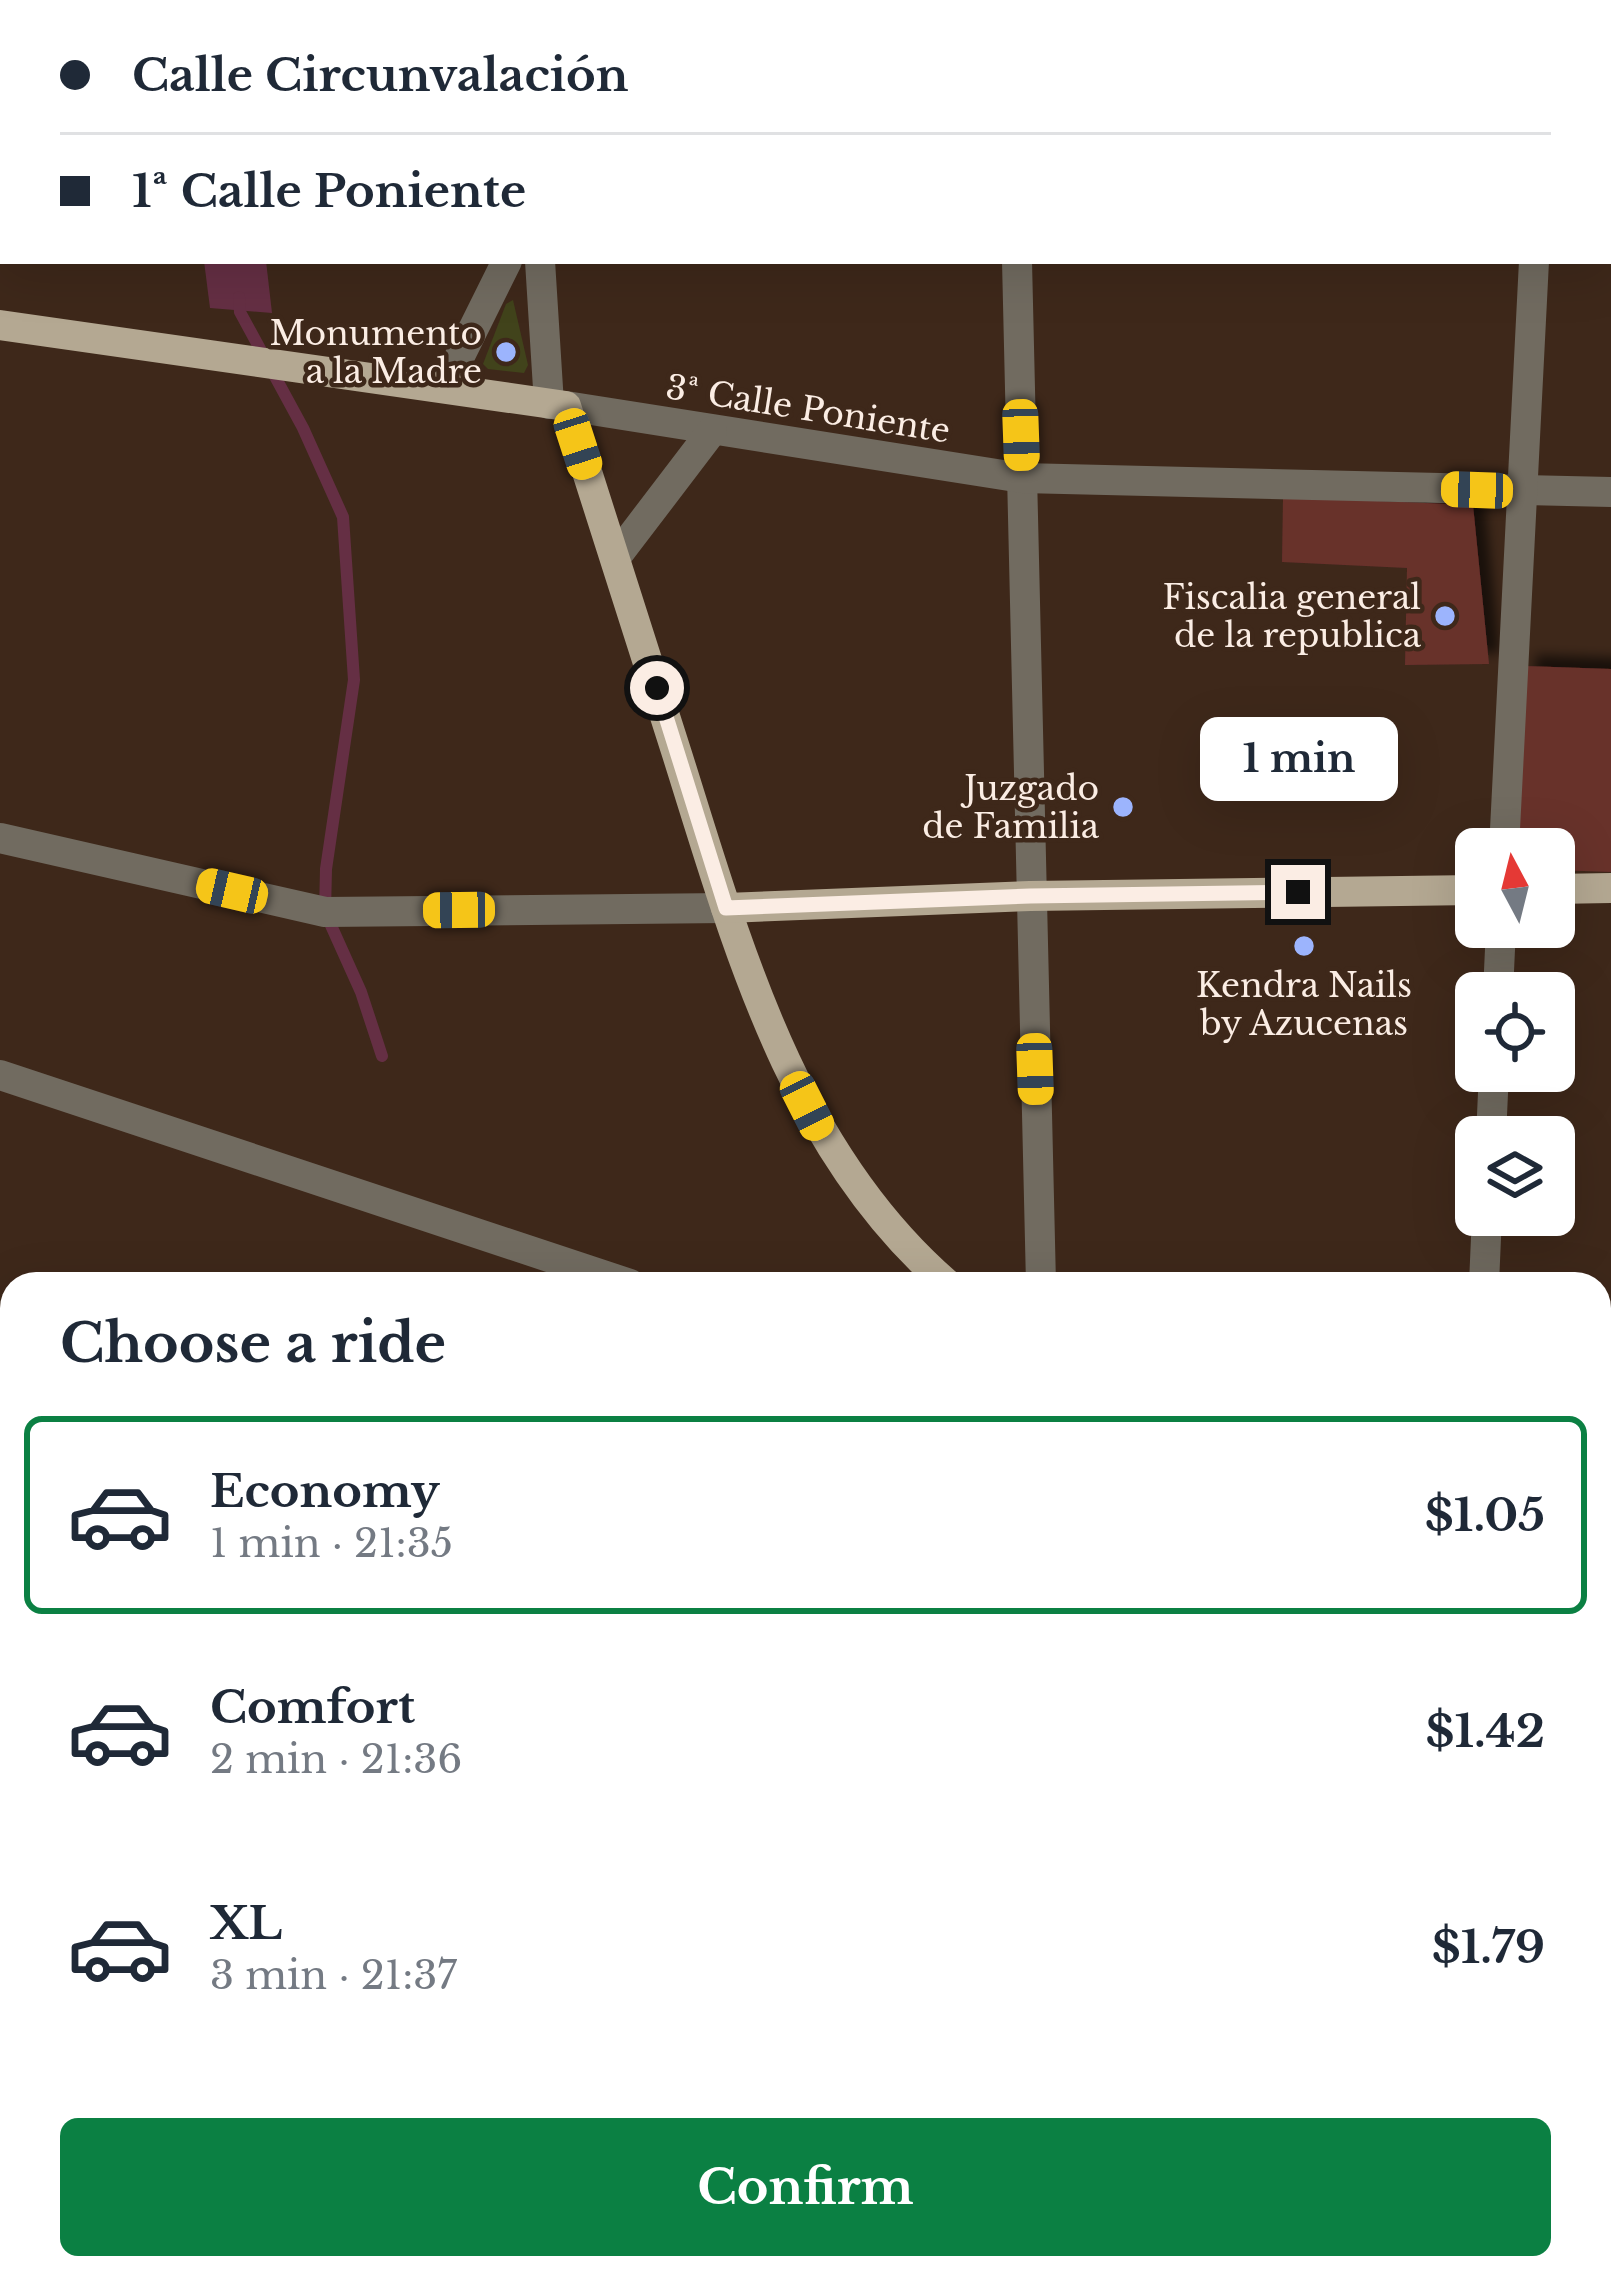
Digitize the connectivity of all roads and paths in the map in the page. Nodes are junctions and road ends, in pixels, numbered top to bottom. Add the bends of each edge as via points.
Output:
1 (506, 264) edge
2 (540, 264) edge
3 (1017, 264) edge
4 (1534, 264) edge
5 (0, 325) edge
6 (444, 388) junction
7 (558, 405) junction
8 (712, 431) junction
9 (1022, 478) junction
10 (1523, 491) junction
11 (1611, 492) edge
12 (616, 556) junction
13 (1505, 828) edge
14 (0, 838) edge
15 (1611, 888) edge
16 (1575, 889) edge
17 (1455, 890) edge
18 (1030, 896) junction
19 (726, 908) junction
20 (0, 1075) edge
21 (1486, 1236) edge
22 (594, 1272) edge
23 (936, 1272) edge
24 (1041, 1272) edge
25 (1485, 1272) edge

1 - 6 street
2 - 7 street
3 - 9 street
4 - 10 street
5 - 6 main road, 3ª Calle Poniente
6 - 7 main road, 3ª Calle Poniente
7 - 8 street, 3ª Calle Poniente
7 - 12 main road
8 - 9 street, 3ª Calle Poniente
8 - 12 street
9 - 10 street, 3ª Calle Poniente
9 - 18 street
10 - 11 street, 3ª Calle Poniente
10 - 13 street
12 - 19 main road
14 - 19 street via 326,912
15 - 16 main road
17 - 18 main road
18 - 19 main road
18 - 24 street
19 - 23 main road via 822,1137
20 - 22 street
21 - 25 street

